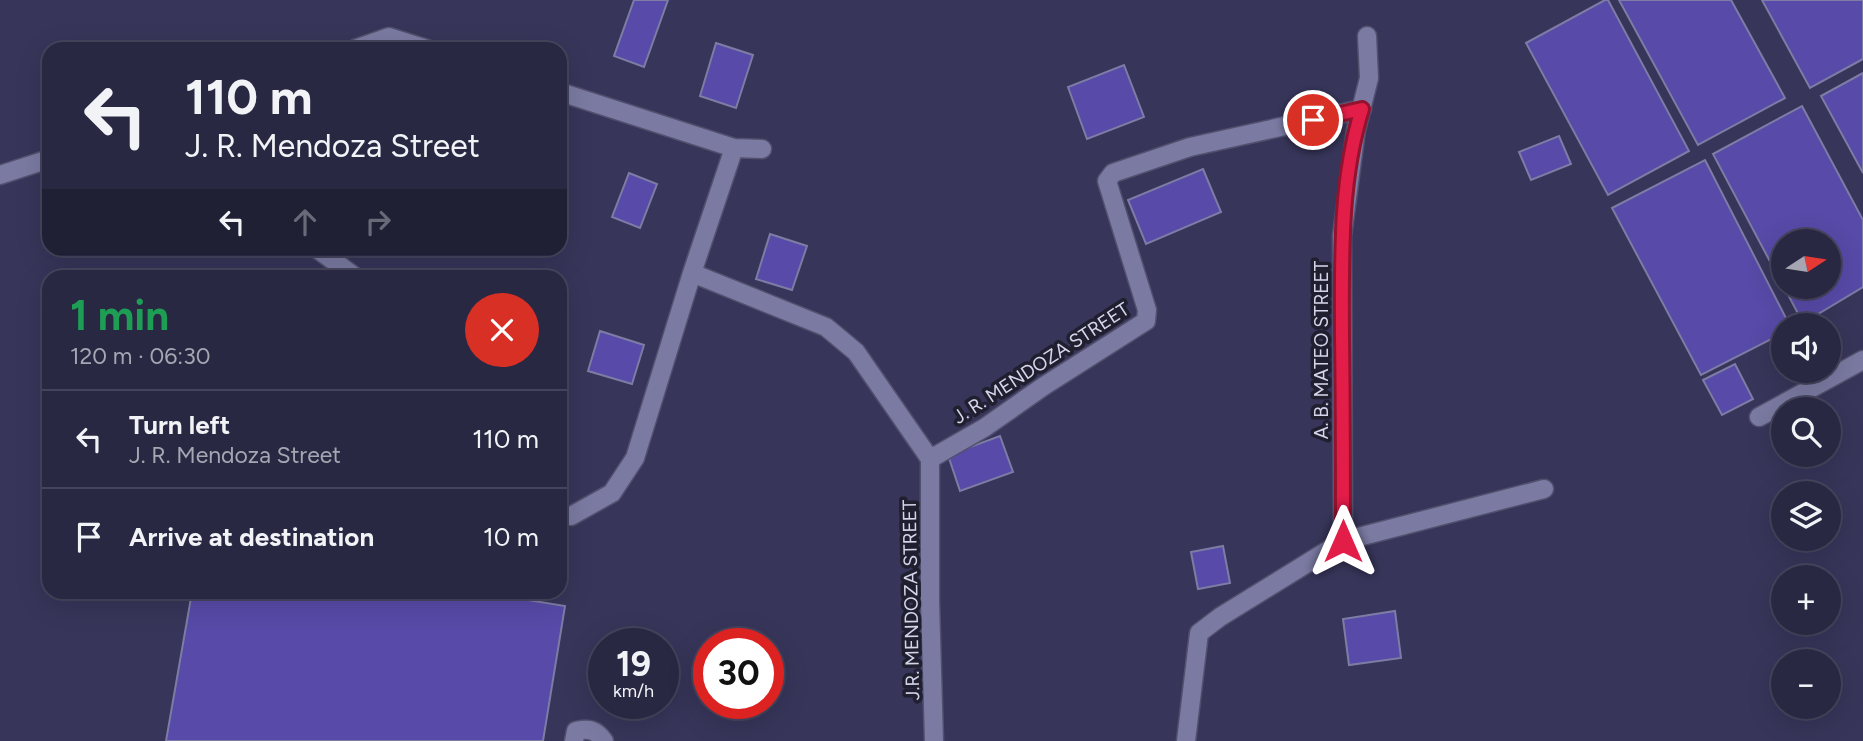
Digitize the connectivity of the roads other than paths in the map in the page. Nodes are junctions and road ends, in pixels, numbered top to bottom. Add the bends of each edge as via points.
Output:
1 (1367, 36) dead end
2 (375, 42) edge
3 (405, 42) edge
4 (567, 94) edge
5 (1362, 109) junction
6 (734, 148) junction
7 (762, 149) dead end
8 (42, 161) edge
9 (0, 175) edge
10 (327, 256) edge
11 (346, 270) edge
12 (692, 273) junction
13 (1863, 360) edge
14 (1759, 416) dead end
15 (930, 459) junction
16 (1544, 489) dead end
17 (571, 516) dead end
18 (1343, 541) junction
19 (574, 741) edge
20 (604, 741) edge
21 (934, 741) edge
22 (1186, 741) edge

1 - 5 street, A. B. MATEO STREET via 1369,78
2 - 3 street via 389,37
4 - 6 street
5 - 15 street, J. R. MENDOZA STREET via 1190,147 1113,173 1107,181 1147,310 1146,321
5 - 18 street, A. B. MATEO STREET via 1351,156 1342,236
6 - 7 street
6 - 12 street
8 - 9 street
10 - 11 street
12 - 15 street via 826,327 856,352
12 - 17 street via 635,458 612,493
13 - 14 street
15 - 21 street, J.R. MENDOZA STREET
16 - 18 street
18 - 22 street via 1199,633
19 - 20 street via 576,731 587,728

